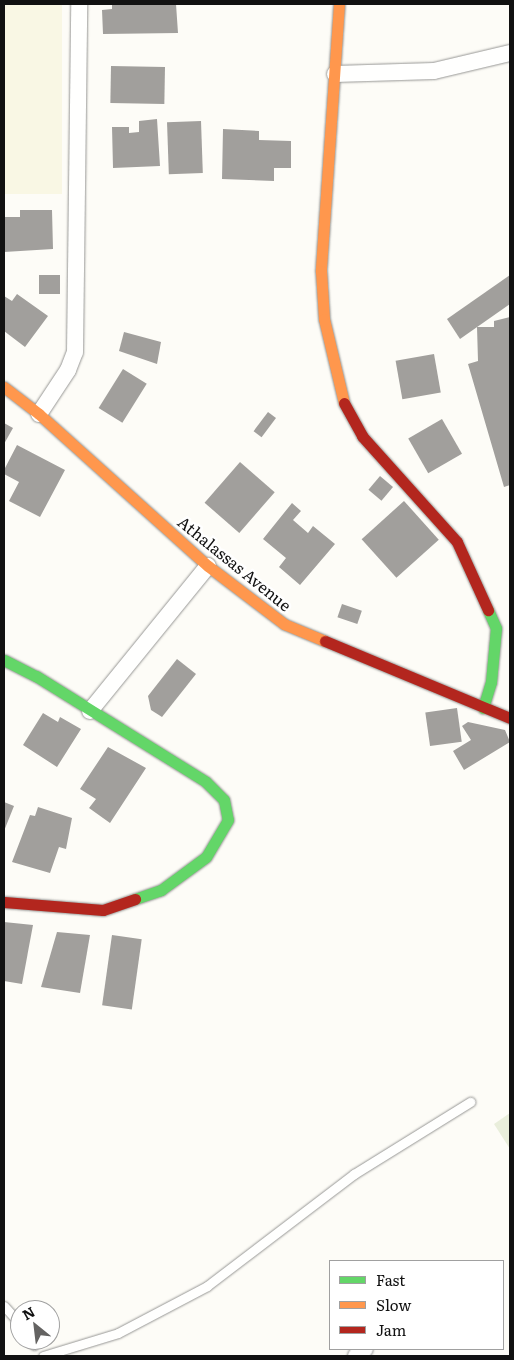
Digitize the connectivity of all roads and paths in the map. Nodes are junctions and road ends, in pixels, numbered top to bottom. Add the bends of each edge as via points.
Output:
1 (79, 4) edge
2 (339, 4) edge
3 (510, 53) edge
4 (335, 74) junction
5 (4, 387) edge
6 (39, 414) junction
7 (208, 566) junction
8 (4, 660) edge
9 (483, 708) junction
10 (90, 711) junction
11 (510, 718) edge
12 (4, 902) edge
13 (470, 1102) dead end
14 (43, 1356) edge

1 - 6 street via 75,352 68,370
2 - 4 street
3 - 4 street via 434,71
4 - 9 street via 321,271 324,319 340,397 362,436 411,487 456,542 496,628 492,682
5 - 6 street, Athalassas Avenue
6 - 7 street, Athalassas Avenue
7 - 9 street, Athalassas Avenue via 284,624
7 - 10 street
8 - 10 street
9 - 11 street, Athalassas Avenue
10 - 12 street via 206,782 224,800 228,820 206,857 161,890 103,910
13 - 14 lane via 354,1174 206,1286 118,1333

